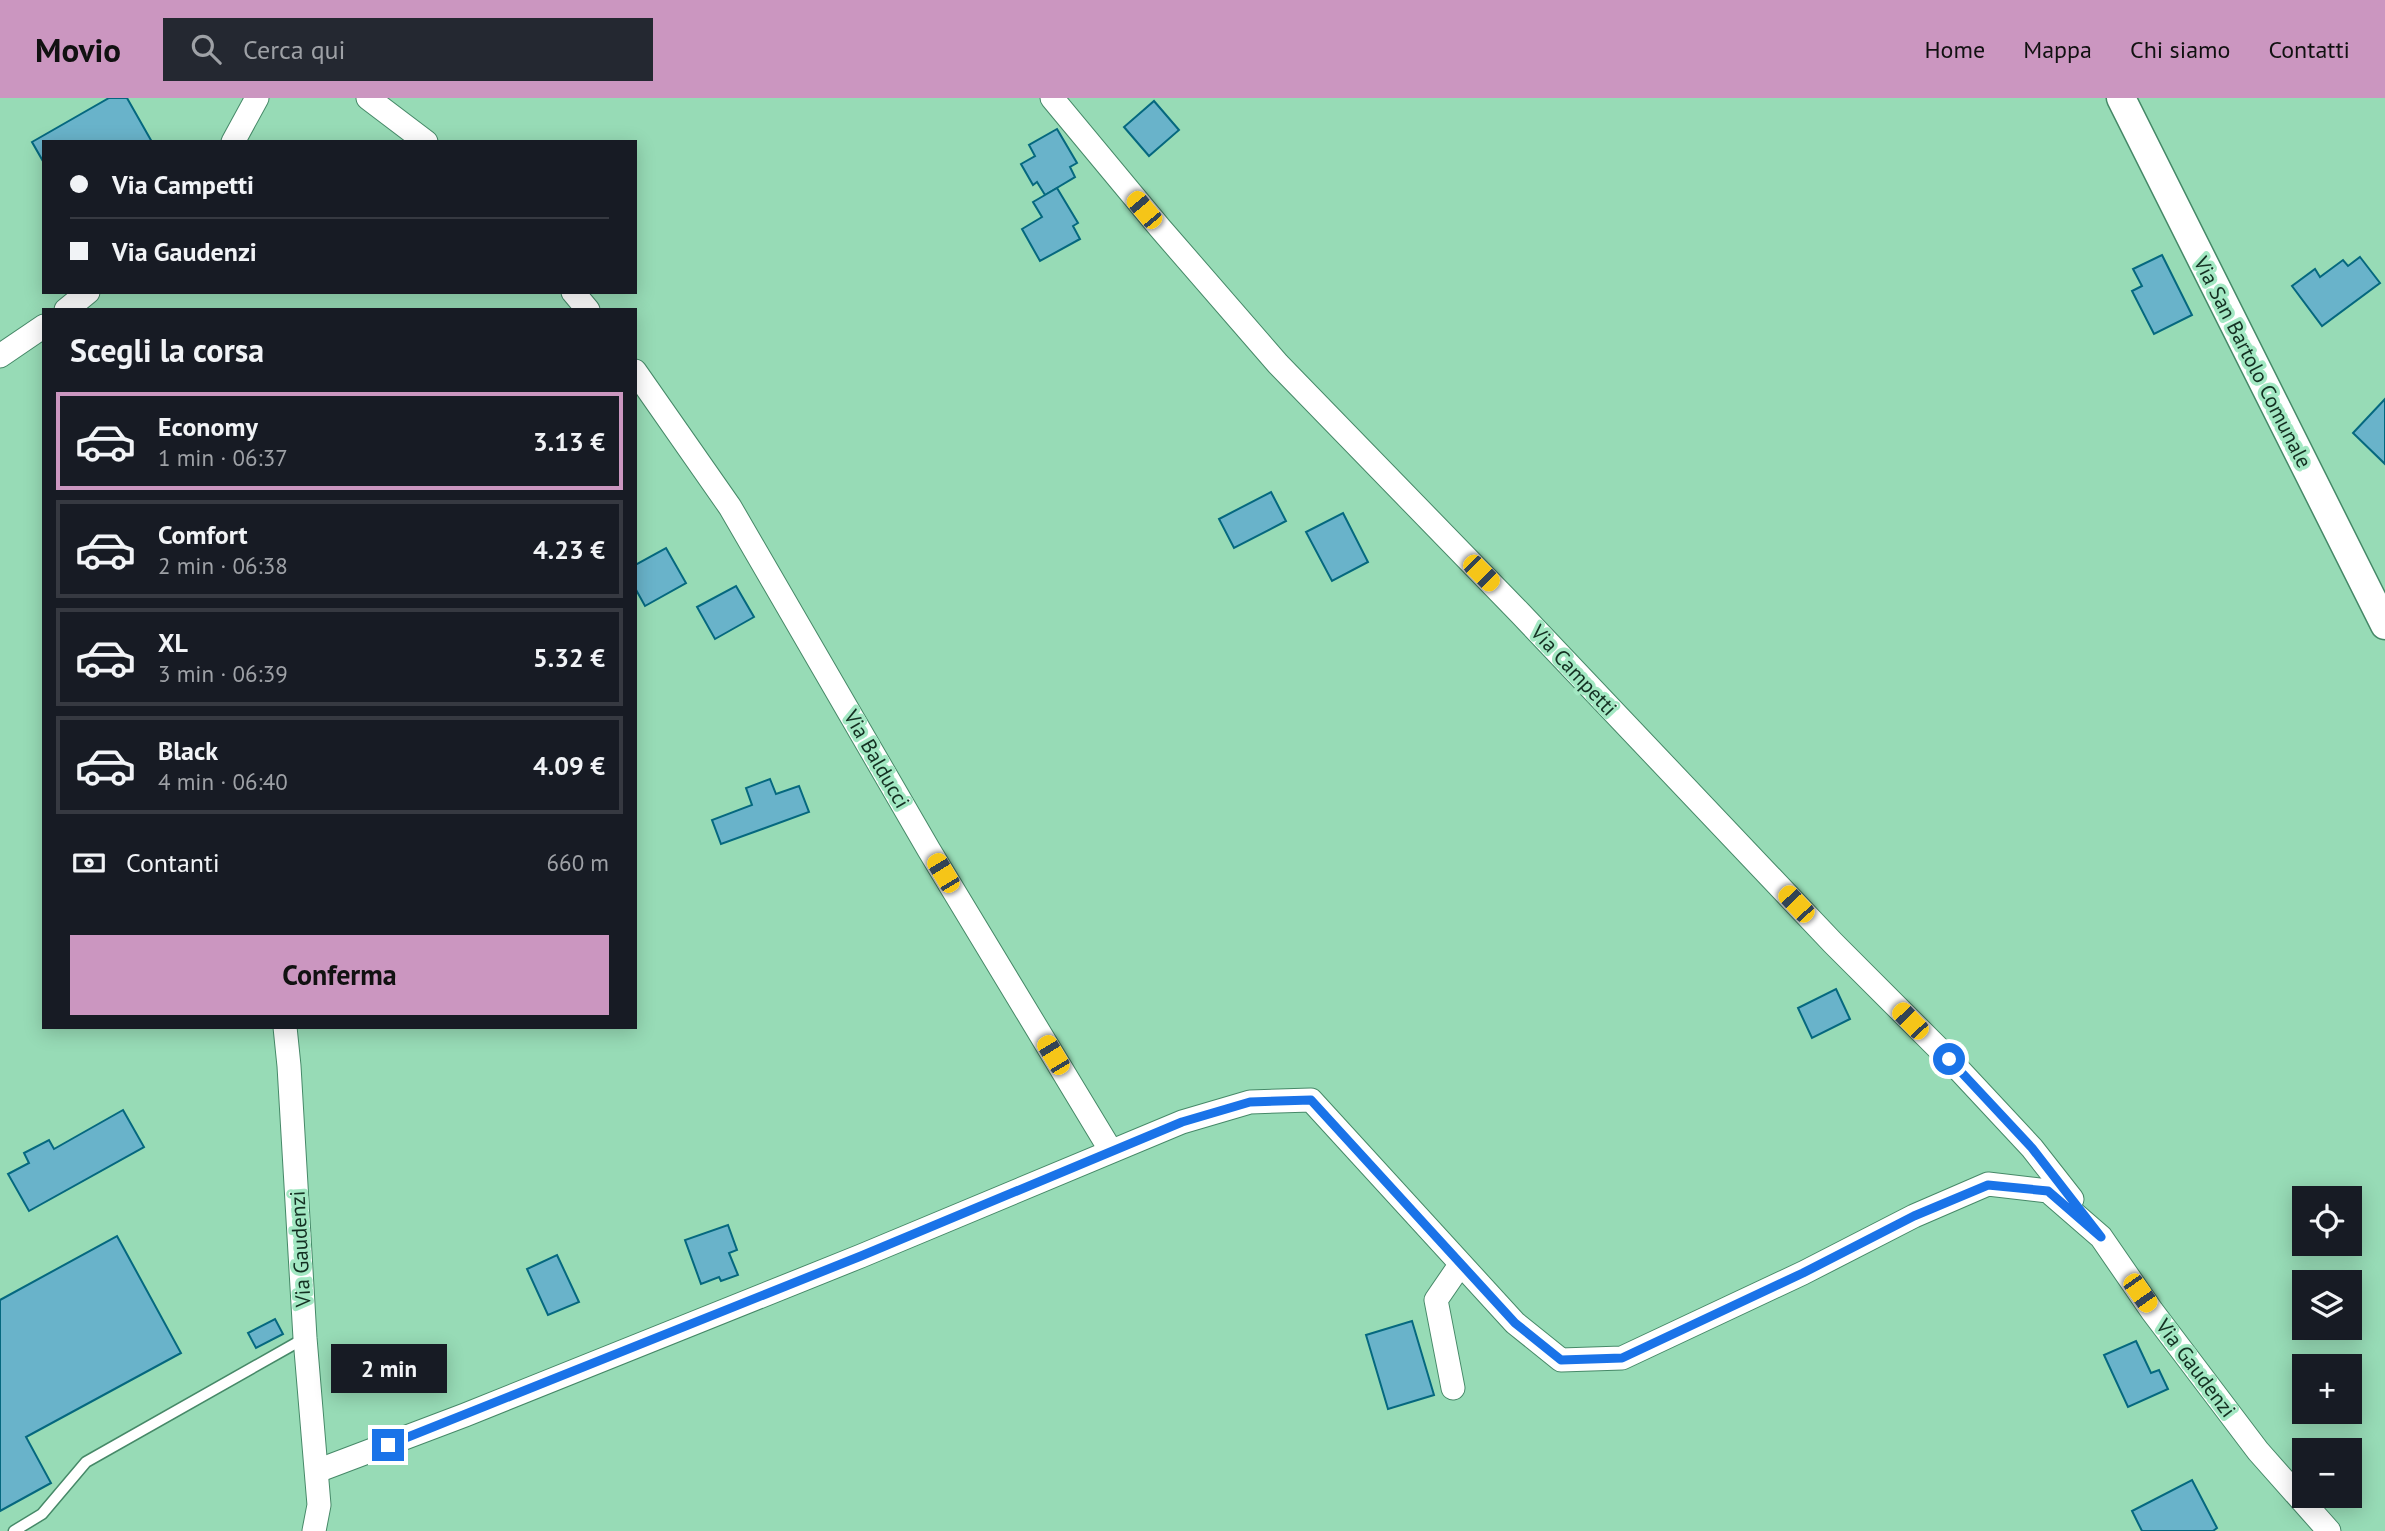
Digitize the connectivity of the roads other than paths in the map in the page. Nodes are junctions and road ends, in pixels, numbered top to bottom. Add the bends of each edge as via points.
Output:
1 (257, 98) edge
2 (368, 98) edge
3 (1052, 98) edge
4 (2121, 98) edge
5 (234, 140) edge
6 (423, 140) edge
7 (86, 294) edge
8 (575, 294) edge
9 (68, 308) edge
10 (586, 308) edge
11 (42, 327) edge
12 (0, 356) edge
13 (637, 374) edge
14 (2385, 625) edge
15 (285, 1029) edge
16 (1111, 1151) junction
17 (2101, 1237) junction
18 (1460, 1265) junction
19 (305, 1338) junction
20 (1453, 1388) dead end
21 (317, 1471) junction
22 (14, 1531) edge
23 (314, 1531) edge
24 (2329, 1531) edge

1 - 5 street
2 - 6 street
3 - 17 street, Via Campetti via 1278,364 2032,1148
4 - 14 street, Via San Bartolo Comunale
7 - 9 street
8 - 10 street
11 - 12 street
13 - 16 street, Via Balducci via 730,507
15 - 19 street, Via Gaudenzi
16 - 18 street, Via Gaudenzi via 1182,1122 1250,1102 1311,1100
16 - 21 street, Via Gaudenzi via 849,1261
17 - 18 street, Via Gaudenzi via 2048,1191 1988,1185 1914,1216 1622,1358 1561,1360 1515,1323
17 - 24 street, Via Gaudenzi via 2258,1451
18 - 20 street via 1436,1300
19 - 21 street, Via Gaudenzi
19 - 22 lane via 86,1462 42,1514
21 - 23 street, Via Gaudenzi via 319,1505

